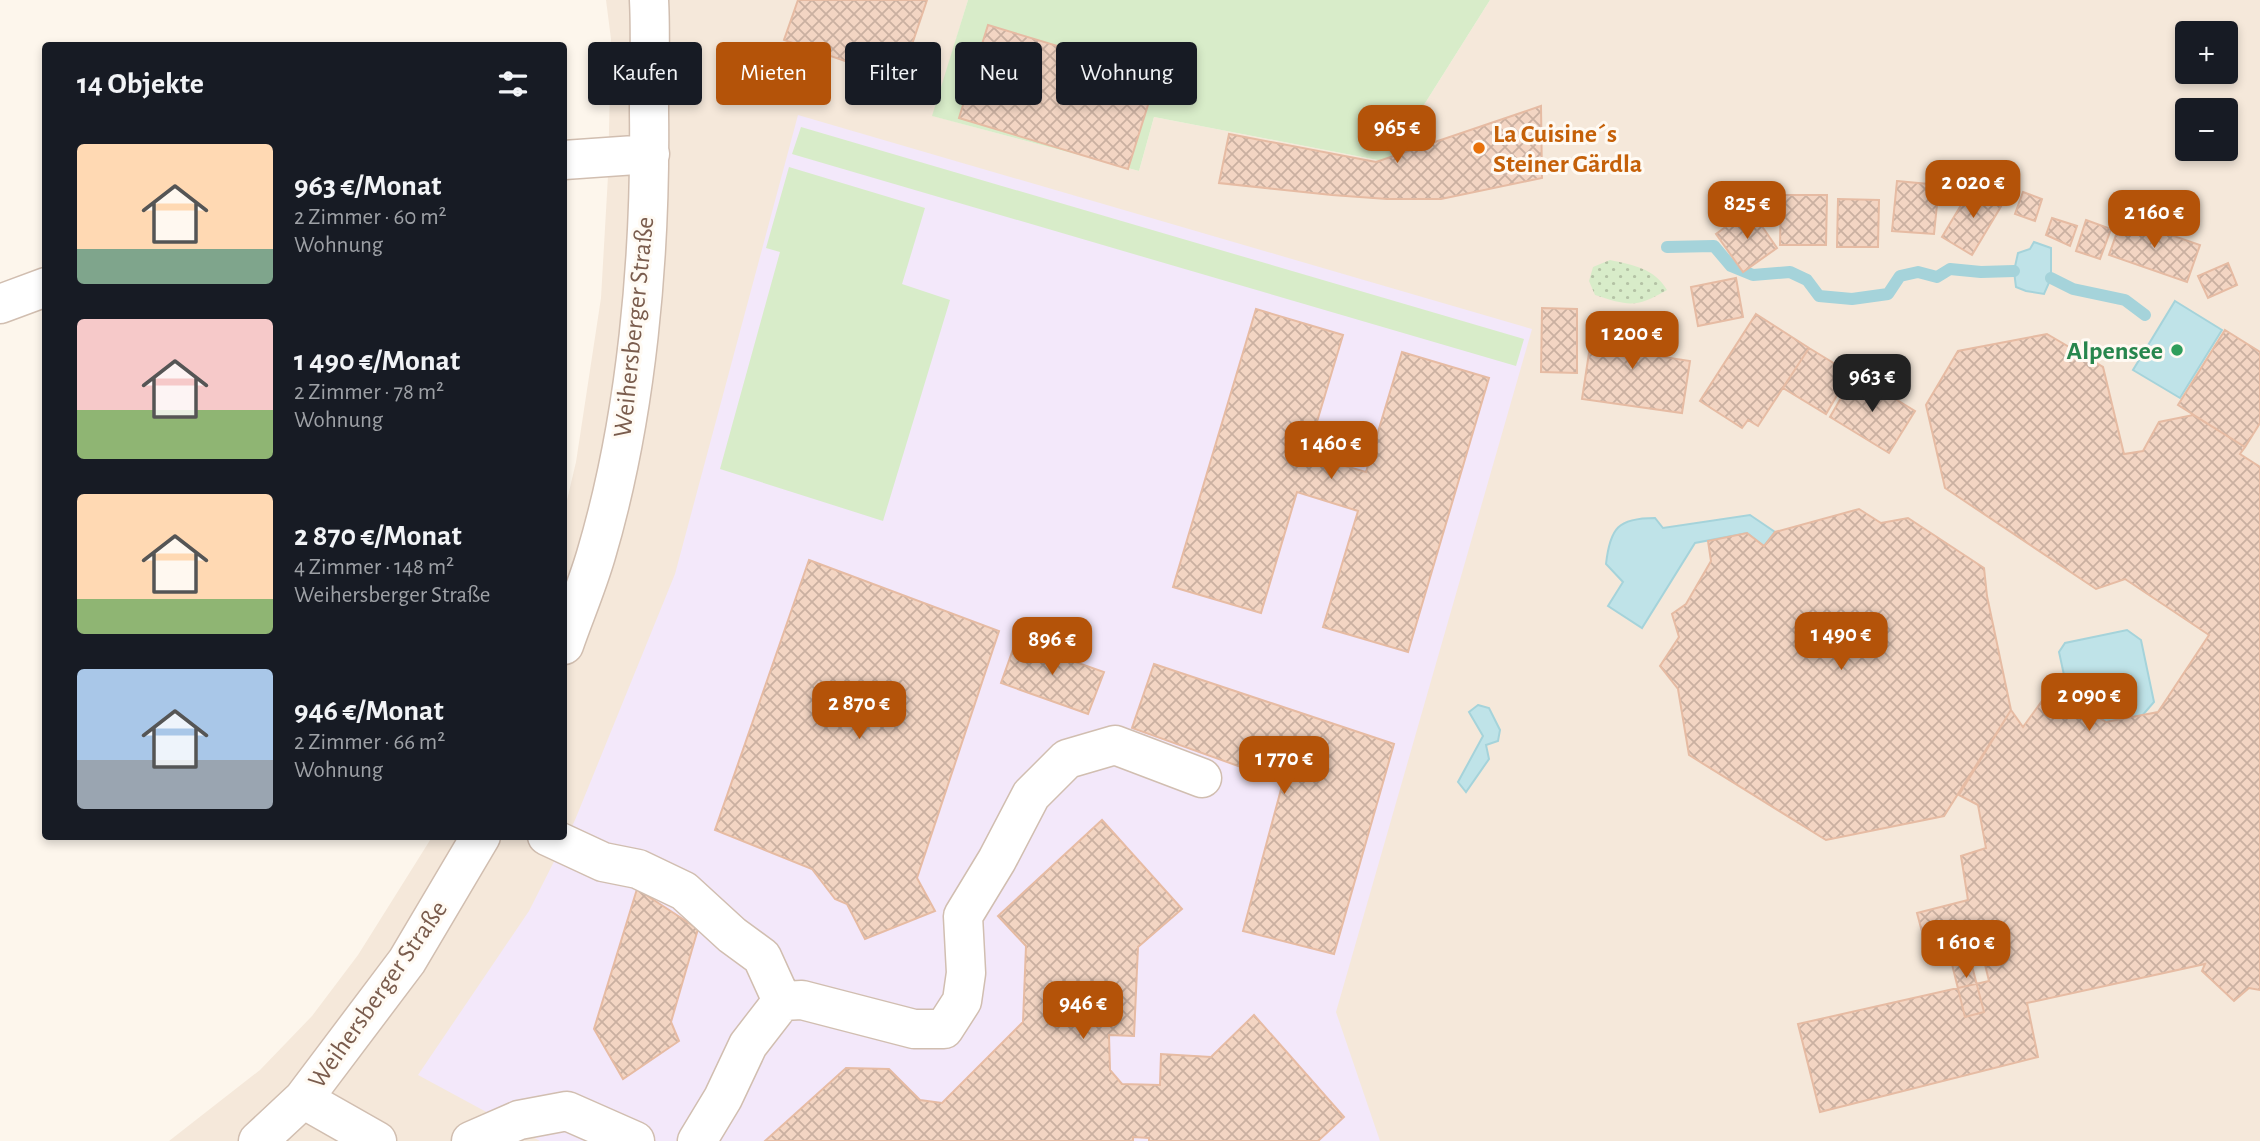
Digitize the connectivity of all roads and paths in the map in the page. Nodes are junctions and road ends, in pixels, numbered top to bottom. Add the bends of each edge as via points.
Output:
1 (649, 0) edge
2 (650, 155) junction
3 (567, 160) edge
4 (42, 288) edge
5 (0, 303) edge
6 (567, 637) edge
7 (1202, 778) dead end
8 (479, 840) edge
9 (555, 840) edge
10 (782, 1001) junction
11 (303, 1099) junction
12 (258, 1141) edge
13 (377, 1141) edge
14 (471, 1141) edge
15 (635, 1141) edge
16 (697, 1141) edge

1 - 2 street, Weihersberger Straße
2 - 3 street
2 - 6 street, Weihersberger Straße via 641,302 629,398 596,555
4 - 5 street
7 - 10 street via 1115,745 1068,759 1058,768 1031,795 963,916 967,973 962,1001 944,1029 914,1029 802,1000
8 - 11 street, Weihersberger Straße via 407,961
9 - 10 street via 603,863 638,869 684,891 762,957
10 - 16 street via 747,1045
11 - 12 street, Weihersberger Straße
11 - 13 street
14 - 15 street via 519,1120 567,1111

